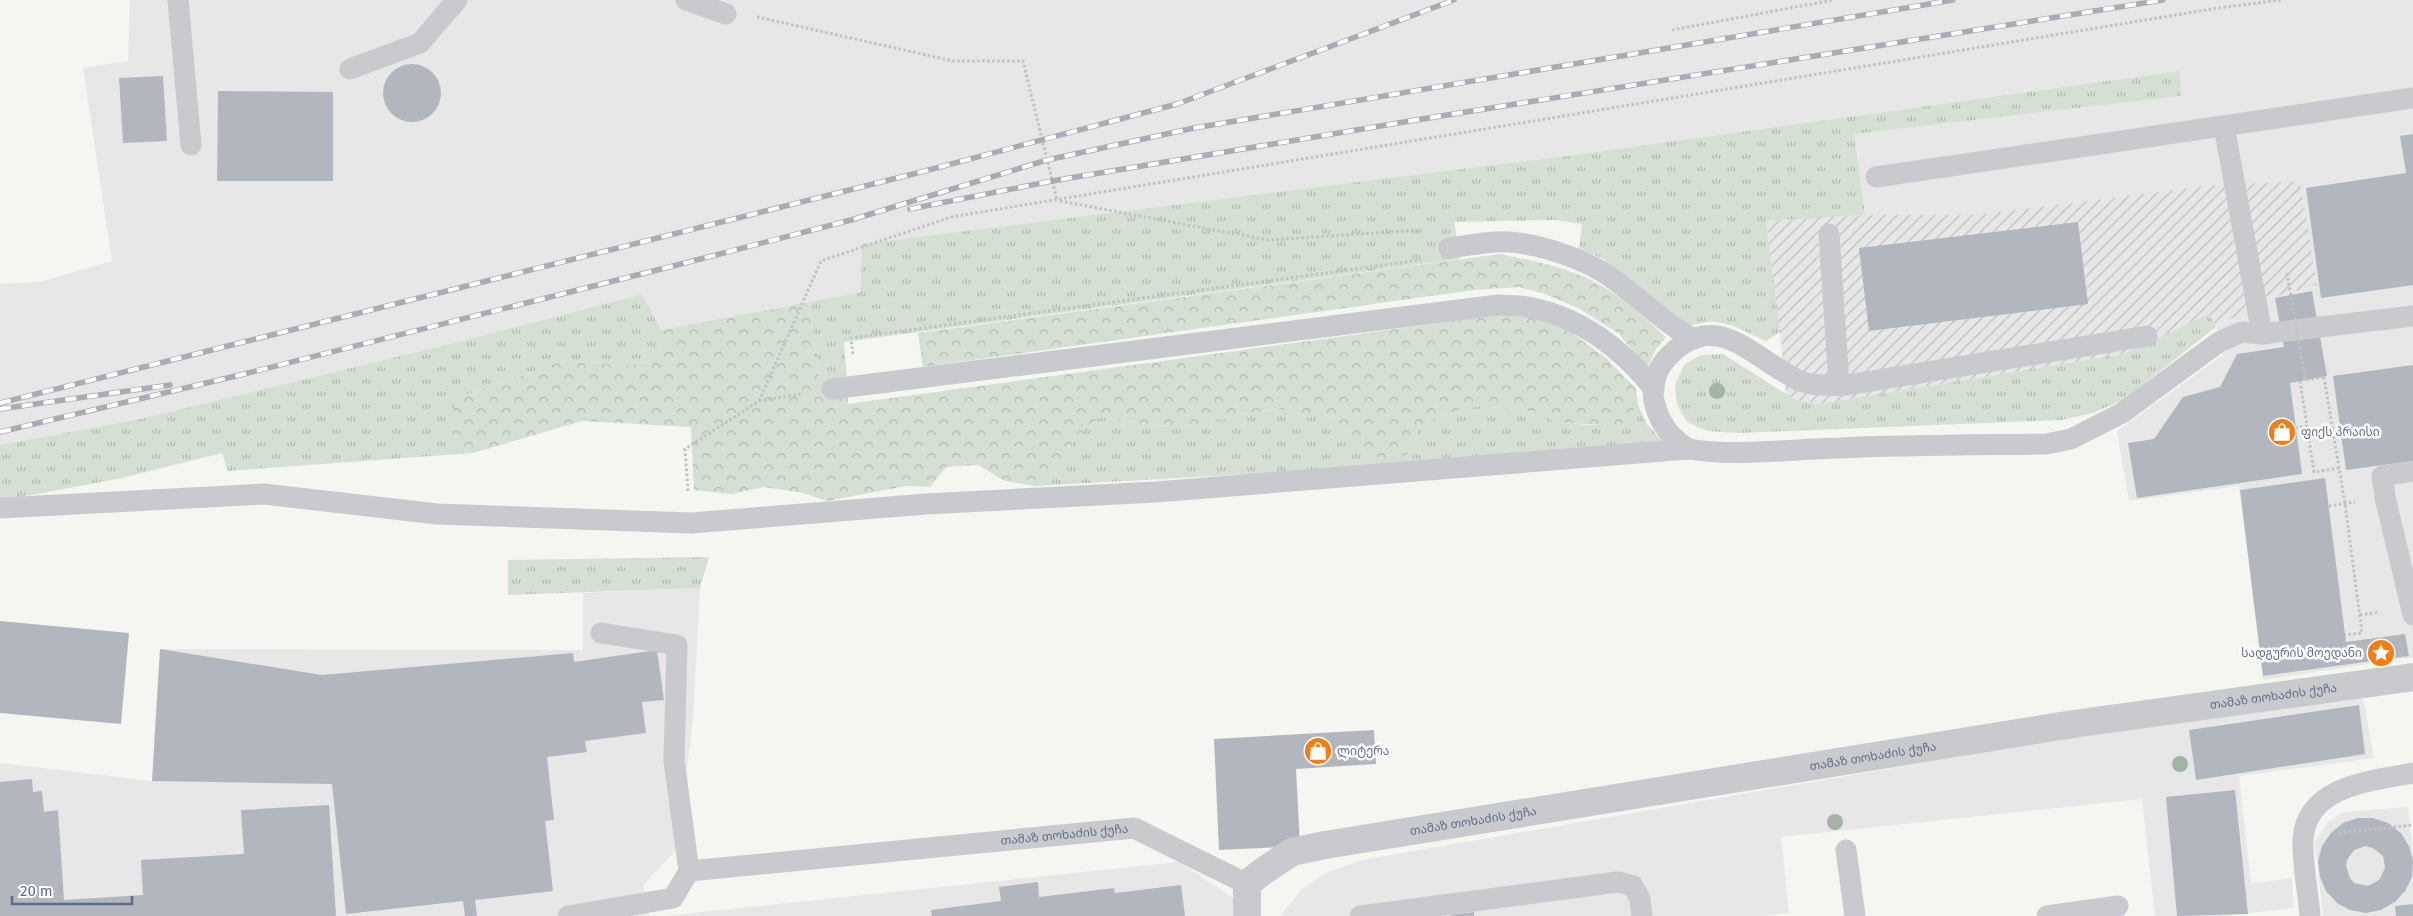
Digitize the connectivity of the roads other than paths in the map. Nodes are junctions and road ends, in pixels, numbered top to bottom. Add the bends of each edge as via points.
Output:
1 (178, 0) edge
2 (457, 0) edge
3 (686, 0) edge
4 (726, 14) road end
5 (350, 68) dead end
6 (2413, 98) edge
7 (2224, 126) junction
8 (190, 145) dead end
9 (1876, 177) dead end
10 (1828, 234) dead end
11 (1449, 248) road end
12 (2413, 316) edge
13 (2262, 334) junction
14 (2147, 336) dead end
15 (1694, 339) junction
16 (1839, 385) junction
17 (1654, 389) junction
18 (832, 390) road end
19 (1688, 449) junction
20 (2413, 470) edge
21 (0, 508) edge
22 (2413, 616) edge
23 (601, 633) dead end
24 (2413, 678) edge
25 (2413, 773) edge
26 (1846, 850) dead end
27 (689, 871) junction
28 (1248, 884) junction
29 (2118, 906) dead end
30 (568, 916) edge
31 (1247, 916) edge
32 (1360, 916) edge
33 (1642, 916) edge
34 (1855, 916) edge
35 (2047, 916) edge
36 (2310, 916) edge

1 - 8 lane
2 - 5 lane via 420,42
3 - 4 lane
6 - 7 lane
7 - 9 lane
7 - 13 lane
10 - 16 lane
11 - 15 lane via 1496,242 1517,243 1546,249 1593,266 1616,280 1674,329
12 - 13 lane
13 - 19 lane via 2242,332 2219,342 2122,412 2063,441 1738,452
14 - 16 lane
15 - 16 lane via 1713,336 1733,339 1800,380
15 - 17 lane via 1676,348 1662,363
17 - 18 lane via 1609,342 1561,316 1531,307 1498,305
17 - 19 lane via 1660,421 1672,437
19 - 21 lane via 1156,492 926,504 691,523 437,514 264,494
20 - 22 lane via 2382,476
23 - 27 lane via 677,644 674,761
24 - 28 street, თამაზ თოხაძის ქუჩა via 2064,725 1325,845 1292,852
25 - 36 lane via 2352,786 2325,797 2309,818 2303,838
26 - 34 lane
27 - 28 lane, თამაზ თოხაძის ქუჩა via 1134,828
27 - 30 lane via 674,898
28 - 31 street
29 - 35 lane
32 - 33 lane via 1618,882 1632,886 1640,899

